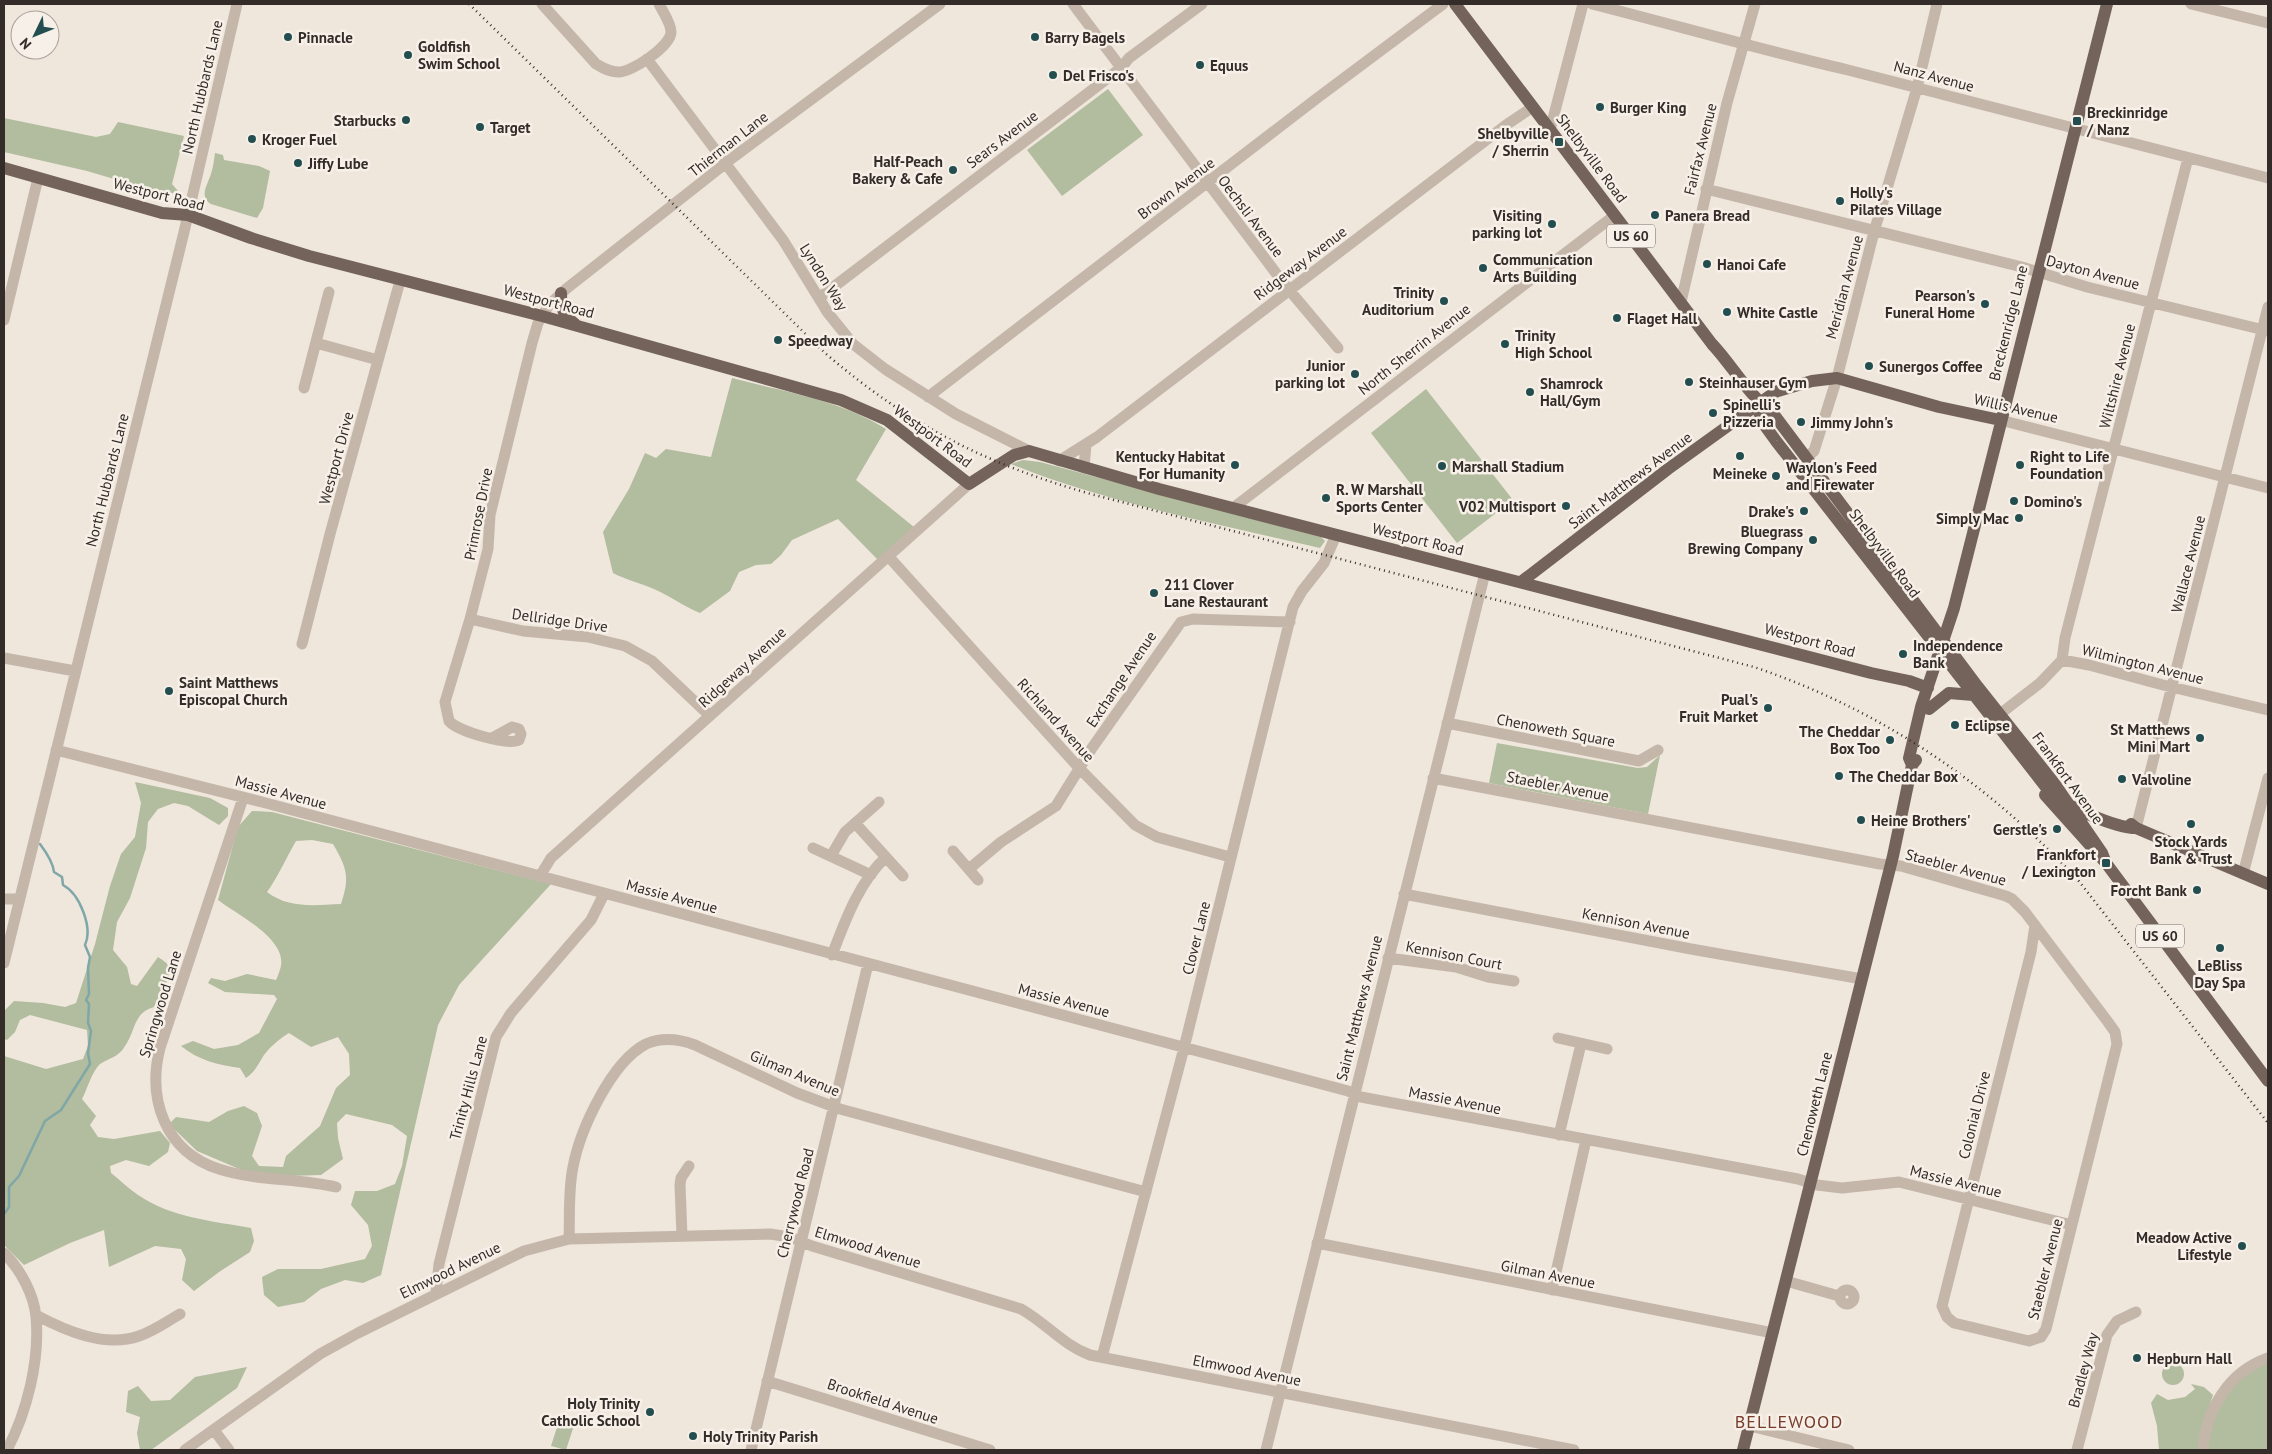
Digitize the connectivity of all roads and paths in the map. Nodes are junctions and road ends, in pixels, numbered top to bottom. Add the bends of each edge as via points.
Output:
1 (237, 4) edge
2 (542, 4) edge
3 (659, 4) edge
4 (940, 4) edge
5 (1072, 4) edge
6 (1202, 4) edge
7 (1443, 4) edge
8 (1455, 4) edge
9 (1583, 4) edge
10 (1592, 4) edge
11 (1755, 4) edge
12 (1936, 4) edge
13 (2107, 4) edge
14 (2190, 4) edge
15 (2268, 23) edge
16 (1744, 43) junction
17 (647, 59) junction
18 (1121, 68) junction
19 (1916, 88) junction
20 (1533, 107) junction
21 (2075, 129) junction
22 (1550, 130) junction
23 (2188, 158) junction
24 (726, 164) junction
25 (4, 168) edge
26 (38, 178) junction
27 (2268, 178) edge
28 (1208, 183) junction
29 (1706, 189) junction
30 (188, 215) junction
31 (1615, 215) junction
32 (1874, 232) junction
33 (2038, 272) junction
34 (400, 281) junction
35 (1289, 290) junction
36 (329, 292) dead end
37 (561, 293) junction
38 (819, 298) junction
39 (1681, 302) junction
40 (2151, 303) junction
41 (2268, 307) edge
42 (542, 316) junction
43 (4, 320) edge
44 (577, 326) junction
45 (2265, 330) edge
46 (316, 343) junction
47 (1338, 348) dead end
48 (378, 360) junction
49 (1837, 378) junction
50 (304, 388) dead end
51 (928, 397) junction
52 (1760, 404) junction
53 (2000, 420) junction
54 (1086, 444) junction
55 (2114, 450) junction
56 (1029, 451) junction
57 (1806, 458) junction
58 (1059, 461) junction
59 (1084, 468) junction
60 (2225, 477) junction
61 (969, 484) junction
62 (2268, 488) edge
63 (1233, 508) junction
64 (1336, 535) junction
65 (889, 557) junction
66 (1485, 573) junction
67 (1521, 582) junction
68 (470, 619) junction
69 (1290, 622) junction
70 (302, 644) dead end
71 (1941, 645) junction
72 (4, 658) edge
73 (2062, 660) junction
74 (75, 671) junction
75 (1871, 673) junction
76 (2172, 687) junction
77 (1927, 690) junction
78 (1973, 695) junction
79 (1925, 708) junction
80 (2268, 710) edge
81 (710, 716) junction
82 (1996, 716) junction
83 (1446, 723) junction
84 (492, 738) dead end
85 (56, 750) junction
86 (1658, 750) dead end
87 (1080, 769) junction
88 (1433, 778) junction
89 (2268, 778) edge
90 (2060, 792) junction
91 (243, 798) junction
92 (879, 802) dead end
93 (2069, 804) junction
94 (2102, 818) junction
95 (855, 823) junction
96 (2136, 828) junction
97 (2092, 839) junction
98 (813, 848) dead end
99 (953, 851) dead end
100 (831, 856) junction
101 (886, 857) junction
102 (1230, 857) junction
103 (2106, 863) junction
104 (1891, 865) junction
105 (969, 869) junction
106 (2244, 874) junction
107 (871, 875) junction
108 (540, 876) junction
109 (903, 876) dead end
110 (978, 880) dead end
111 (2268, 884) edge
112 (604, 894) junction
113 (1404, 894) junction
114 (4, 899) edge
115 (19, 899) junction
116 (2035, 925) junction
117 (2053, 948) junction
118 (2032, 952) junction
119 (832, 955) junction
120 (1388, 958) junction
121 (4, 964) edge
122 (868, 964) junction
123 (1862, 979) junction
124 (1514, 981) dead end
125 (1558, 1038) dead end
126 (1581, 1044) junction
127 (1184, 1048) junction
128 (1607, 1049) dead end
129 (2268, 1081) edge
130 (1354, 1094) junction
131 (834, 1107) junction
132 (1559, 1135) junction
133 (1586, 1140) junction
134 (689, 1166) dead end
135 (1811, 1183) junction
136 (336, 1187) dead end
137 (1146, 1192) junction
138 (1968, 1199) junction
139 (2072, 1225) junction
140 (682, 1236) junction
141 (569, 1240) junction
142 (801, 1241) junction
143 (1317, 1243) junction
144 (4, 1253) edge
145 (1786, 1281) junction
146 (1552, 1290) junction
147 (436, 1294) junction
148 (1839, 1296) dead end
149 (2136, 1312) dead end
150 (180, 1314) dead end
151 (36, 1315) junction
152 (1773, 1333) junction
153 (2029, 1341) joint
154 (1102, 1357) junction
155 (2268, 1358) edge
156 (767, 1381) junction
157 (1281, 1392) junction
158 (1750, 1426) junction
159 (214, 1430) junction
160 (7, 1450) edge
161 (185, 1450) edge
162 (229, 1450) edge
163 (751, 1450) edge
164 (990, 1450) edge
165 (1266, 1450) edge
166 (1574, 1450) edge
167 (1743, 1450) edge
168 (1849, 1450) edge
169 (2077, 1450) edge
170 (2203, 1450) edge

1 - 30 street, North Hubbards Lane
2 - 17 street via 590,58 604,69 627,71
3 - 17 street via 670,25 670,36
4 - 24 street, Thierman Lane
5 - 18 street, Oechsli Avenue
6 - 18 street, Sears Avenue
7 - 28 street, Brown Avenue
8 - 20 main road, Shelbyville Road / US 60
9 - 22 street
10 - 16 street, Nanz Avenue
11 - 16 street, Fairfax Avenue
12 - 19 street, Meridian Avenue
13 - 21 main road, Breckenridge Lane
14 - 15 street
16 - 19 street, Nanz Avenue
16 - 29 street, Fairfax Avenue
17 - 24 street, Lyndon Way
18 - 28 street, Oechsli Avenue
18 - 38 street, Sears Avenue
19 - 21 street, Nanz Avenue
19 - 32 street, Meridian Avenue
20 - 22 main road, Shelbyville Road / US 60
20 - 35 street, Ridgeway Avenue
21 - 23 street, Nanz Avenue
21 - 33 main road, Breckenridge Lane
22 - 31 main road, Shelbyville Road / US 60
23 - 27 street, Nanz Avenue
23 - 40 street, Wiltshire Avenue
24 - 37 street, Thierman Lane
24 - 38 street, Lyndon Way via 783,240
25 - 26 main road, Westport Road
26 - 30 main road, Westport Road via 162,213
26 - 43 street
28 - 35 street, Oechsli Avenue
28 - 51 street, Brown Avenue
29 - 32 street, Dayton Avenue
29 - 39 street, Fairfax Avenue
30 - 34 main road, Westport Road via 251,238
30 - 74 street, North Hubbards Lane
31 - 39 main road, Shelbyville Road / US 60
31 - 63 street, North Sherrin Avenue
32 - 33 street, Dayton Avenue
32 - 49 street, Meridian Avenue
33 - 40 street, Dayton Avenue
33 - 53 main road, Breckenridge Lane
34 - 42 main road, Westport Road
34 - 48 street, Westport Drive
35 - 47 street, Oechsli Avenue
35 - 54 street, Ridgeway Avenue
36 - 46 street
37 - 42 street, Thierman Lane
37 - 44 main road via 561,308
38 - 51 street, Lyndon Way via 853,344
39 - 52 main road, Shelbyville Road / US 60
40 - 45 street, Dayton Avenue
40 - 55 street, Wiltshire Avenue
41 - 45 street, Wallace Avenue
42 - 44 main road, Westport Road
42 - 68 street, Primrose Drive via 524,372 490,514 488,549
44 - 61 main road, Westport Road via 866,409 895,426
45 - 60 street, Wallace Avenue
46 - 48 street
46 - 50 street
48 - 70 street, Westport Drive
49 - 52 main road, Willis Avenue via 1812,380 1775,392
49 - 53 main road, Willis Avenue via 1939,407
49 - 57 street, Meridian Avenue via 1814,452
51 - 56 street, Lyndon Way
52 - 57 main road, Shelbyville Road via 1772,412
52 - 67 main road, Saint Matthews Avenue via 1668,469
52 - 71 main road, Shelbyville Road via 1760,419
53 - 55 street, Willis Avenue
53 - 71 main road, Breckenridge Lane via 1954,608
54 - 58 street, Ridgeway Avenue
54 - 59 street
55 - 60 street, Willis Avenue
55 - 73 street, Wiltshire Avenue
56 - 58 main road, Westport Road
56 - 61 main road, Westport Road via 1006,459
57 - 71 main road, Shelbyville Road
58 - 59 main road, Westport Road
59 - 63 main road, Westport Road
60 - 62 street, Willis Avenue
60 - 76 street, Wallace Avenue
61 - 65 street, Ridgeway Avenue
63 - 64 main road, Westport Road
64 - 66 main road, Westport Road
64 - 69 street, Clover Lane via 1324,563 1298,597
65 - 81 street, Ridgeway Avenue
65 - 87 street, Richland Avenue
66 - 67 main road, Westport Road
66 - 83 street, Saint Matthews Avenue
67 - 75 main road, Westport Road
68 - 81 street, Dellridge Drive via 523,631 588,637 625,646 652,661
68 - 84 street, Primrose Drive via 446,702 448,718 455,727
69 - 87 street, Exchange Avenue via 1193,619 1181,622
69 - 102 street, Clover Lane
71 - 77 main road, Chenoweth Lane
71 - 78 main road, Shelbyville Road
71 - 82 main road, Shelbyville Road
72 - 74 street
73 - 76 street, Wilmington Avenue via 2090,664
73 - 82 street, Wilmington Avenue via 2040,683
74 - 85 street, North Hubbards Lane
75 - 77 main road, Westport Road via 1909,681
75 - 79 main road, Westport Road via 1911,690
76 - 80 street, Wilmington Avenue
76 - 96 street, Wallace Avenue
77 - 79 main road, Chenoweth Lane
78 - 79 main road via 1948,693
78 - 82 main road, Shelbyville Road
79 - 104 main road, Chenoweth Lane via 1918,757 1912,765
81 - 108 street, Ridgeway Avenue via 551,858
82 - 90 main road, Frankfort Avenue
82 - 93 main road via 2049,791
82 - 103 main road, Frankfort Avenue via 2004,742 2034,782
83 - 86 street, Chenoweth Square via 1639,761
83 - 88 street, Saint Matthews Avenue
85 - 91 street, Massie Avenue
85 - 115 street, North Hubbards Lane
87 - 102 street, Richland Avenue via 1141,830 1157,838
87 - 105 street, Exchange Avenue via 1056,806 1001,842
88 - 104 street, Staebler Avenue
88 - 113 street, Saint Matthews Avenue
89 - 106 street
90 - 93 main road, Frankfort Avenue
90 - 96 main road via 2129,821
91 - 108 street, Massie Avenue
91 - 136 street, Springwood Lane via 160,1048 154,1076 156,1102 172,1135 188,1152 210,1166 234,1173
92 - 95 street
93 - 94 main road
93 - 97 main road, Frankfort Avenue
94 - 96 main road via 2126,828
94 - 97 main road via 2093,827
95 - 100 street via 839,840
95 - 101 street
96 - 106 main road
97 - 103 main road, Frankfort Avenue
98 - 100 street
99 - 105 street
100 - 107 street
101 - 107 street
101 - 109 street
102 - 127 street, Clover Lane
103 - 129 main road, Frankfort Avenue / US 60
104 - 116 street, Staebler Avenue via 2012,898
104 - 123 main road, Chenoweth Lane
105 - 110 street
106 - 111 main road
107 - 119 street via 846,919
108 - 112 street, Massie Avenue
112 - 119 street, Massie Avenue
112 - 147 street, Trinity Hills Lane via 591,920 511,1013 496,1037 439,1264
113 - 120 street, Saint Matthews Avenue
113 - 123 street, Kennison Avenue
114 - 115 street
115 - 121 street, North Hubbards Lane
116 - 117 street, Staebler Avenue
116 - 118 street, Colonial Drive
117 - 118 street
117 - 139 street, Staebler Avenue via 2117,1036
118 - 138 street, Colonial Drive
119 - 122 street, Massie Avenue
120 - 124 street, Kennison Court via 1456,967
120 - 130 street, Saint Matthews Avenue
122 - 127 street, Massie Avenue
122 - 131 street, Cherrywood Road
123 - 135 main road, Chenoweth Lane
125 - 126 street
126 - 128 street
126 - 132 street
127 - 130 street, Massie Avenue
127 - 137 street, Clover Lane
130 - 132 street, Massie Avenue
130 - 143 street, Saint Matthews Avenue
131 - 137 street, Gilman Avenue
131 - 141 street, Gilman Avenue via 687,1042 660,1040 647,1044 610,1081 586,1124 569,1193
131 - 142 street, Cherrywood Road
132 - 133 street, Massie Avenue
133 - 135 street, Massie Avenue
133 - 146 street
134 - 140 street via 680,1185
135 - 138 street, Massie Avenue via 1842,1188 1899,1182
135 - 145 main road, Chenoweth Lane
137 - 154 street, Clover Lane
138 - 139 street, Massie Avenue
138 - 153 street, Colonial Drive via 1943,1312 1954,1323
139 - 153 street, Staebler Avenue via 2046,1329 2041,1337
140 - 141 street, Elmwood Avenue
140 - 142 street, Elmwood Avenue via 770,1234
141 - 147 street, Elmwood Avenue via 524,1251
142 - 154 street, Elmwood Avenue via 1021,1310 1073,1348
142 - 156 street, Cherrywood Road
143 - 146 street, Gilman Avenue
143 - 157 street, Saint Matthews Avenue
144 - 151 street via 25,1282
145 - 148 street
145 - 152 main road, Chenoweth Lane
146 - 152 street, Gilman Avenue
147 - 159 street, Elmwood Avenue via 320,1354
149 - 169 street, Bradley Way via 2117,1321 2107,1335
150 - 151 street via 138,1337 120,1339 78,1334
151 - 160 street via 36,1348 27,1393
152 - 158 main road, Chenoweth Lane
154 - 157 street, Elmwood Avenue
155 - 170 street via 2243,1372 2222,1393 2209,1417
156 - 163 street, Cherrywood Road
156 - 164 street, Brookfield Avenue
157 - 165 street, Saint Matthews Avenue
157 - 166 street, Elmwood Avenue
158 - 167 main road, Chenoweth Lane
158 - 168 street
159 - 161 street, Elmwood Avenue
159 - 162 street

